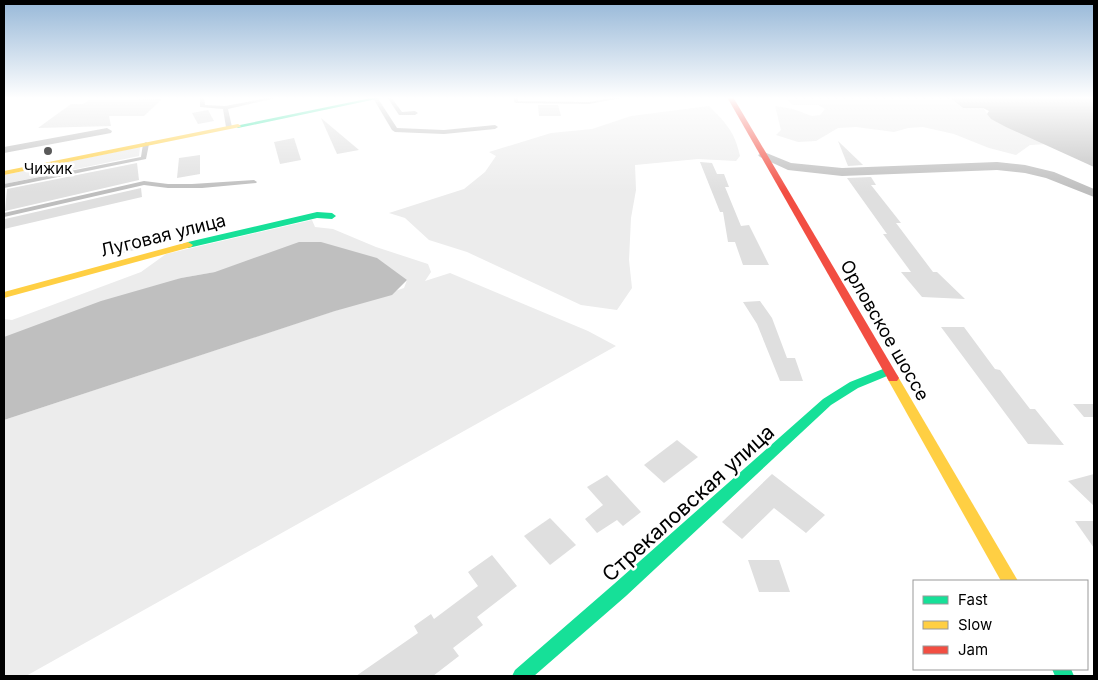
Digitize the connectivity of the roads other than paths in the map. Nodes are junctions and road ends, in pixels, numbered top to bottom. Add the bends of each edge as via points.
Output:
1 (221, 129) edge
2 (394, 129) edge
3 (477, 129) edge
4 (749, 129) edge
5 (107, 131) dead end
6 (146, 144) junction
7 (4, 150) edge
8 (764, 155) junction
9 (4, 173) edge
10 (254, 182) dead end
11 (4, 186) edge
12 (1094, 194) edge
13 (4, 215) edge
14 (332, 216) dead end
15 (4, 295) edge
16 (888, 371) junction
17 (1009, 580) edge
18 (521, 676) edge

1 - 6 street
2 - 3 lane via 444,132
4 - 8 street, Орловское шоссе
5 - 7 street
6 - 9 street via 128,144
6 - 11 lane via 144,158
8 - 12 street via 788,166 842,172 997,166 1025,169 1050,175
8 - 16 street, Орловское шоссе
10 - 13 lane via 210,188 144,183
14 - 15 street, Луговая улица via 316,214 167,250
16 - 17 street, Орловское шоссе
16 - 18 street, Стрекаловская улица via 854,385 827,402

